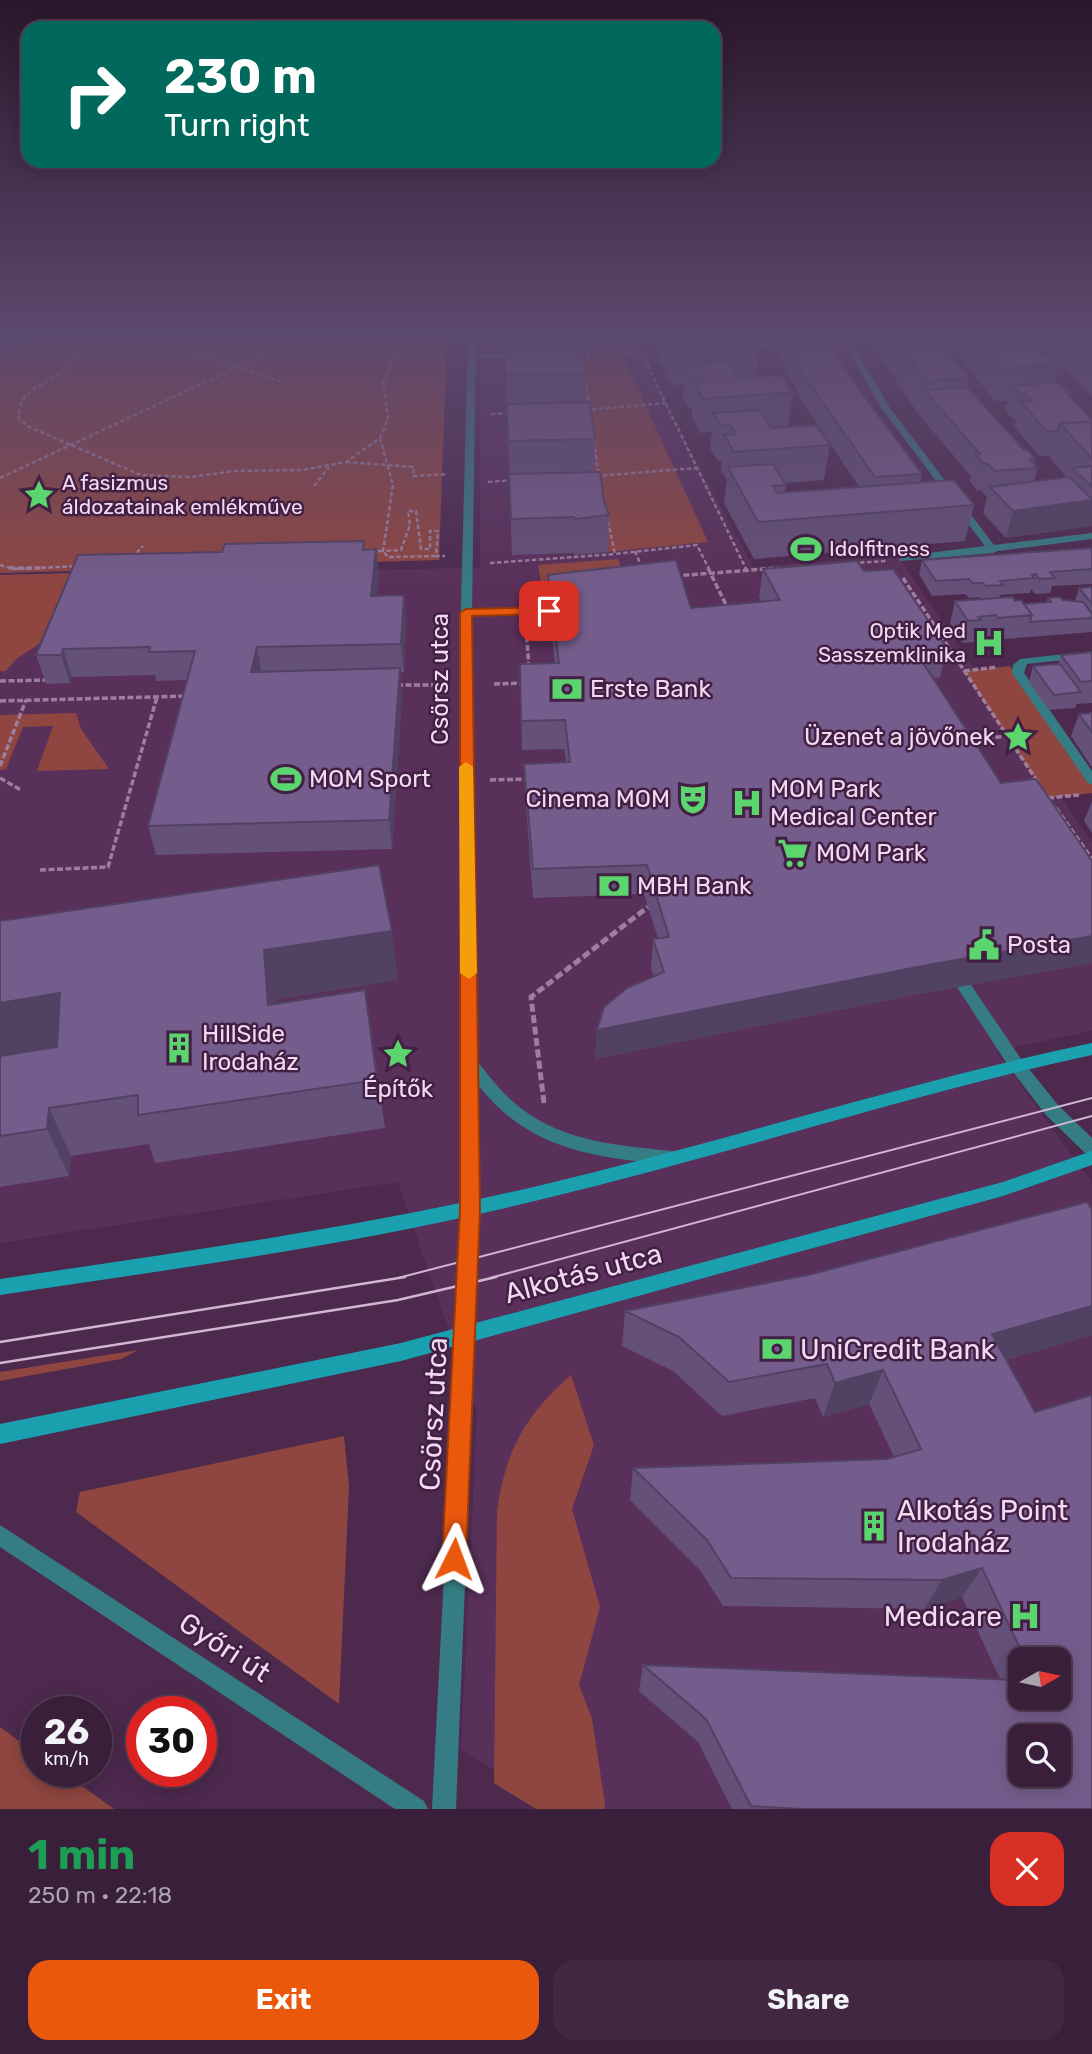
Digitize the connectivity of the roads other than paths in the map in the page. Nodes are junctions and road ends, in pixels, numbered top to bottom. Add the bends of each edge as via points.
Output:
1 (470, 420) edge
2 (895, 420) edge
3 (1092, 536) edge
4 (993, 550) junction
5 (904, 559) dead end
6 (549, 611) edge
7 (466, 613) junction
8 (1092, 654) edge
9 (1092, 780) edge
10 (964, 986) edge
11 (1092, 1049) edge
12 (1015, 1063) junction
13 (470, 1064) junction
14 (1092, 1149) edge
15 (1092, 1157) edge
16 (677, 1158) junction
17 (470, 1209) junction
18 (0, 1287) edge
19 (465, 1335) junction
20 (0, 1434) edge
21 (0, 1535) edge
22 (416, 1809) edge
23 (444, 1809) edge

1 - 7 street, Csörsz utca
2 - 4 street
3 - 4 street
4 - 5 street
6 - 7 street
7 - 13 street, Csörsz utca
8 - 9 street via 1024,661 1018,673
10 - 12 street
11 - 12 main road
12 - 14 street via 1052,1110
12 - 16 main road
13 - 16 street via 505,1106 551,1137 588,1148
13 - 17 street, Csörsz utca
15 - 19 main road, Alkotás utca via 1003,1189
16 - 17 main road
17 - 18 main road
17 - 19 street, Csörsz utca
19 - 20 main road, Alkotás utca
19 - 23 street, Csörsz utca
21 - 22 street, Győri út

